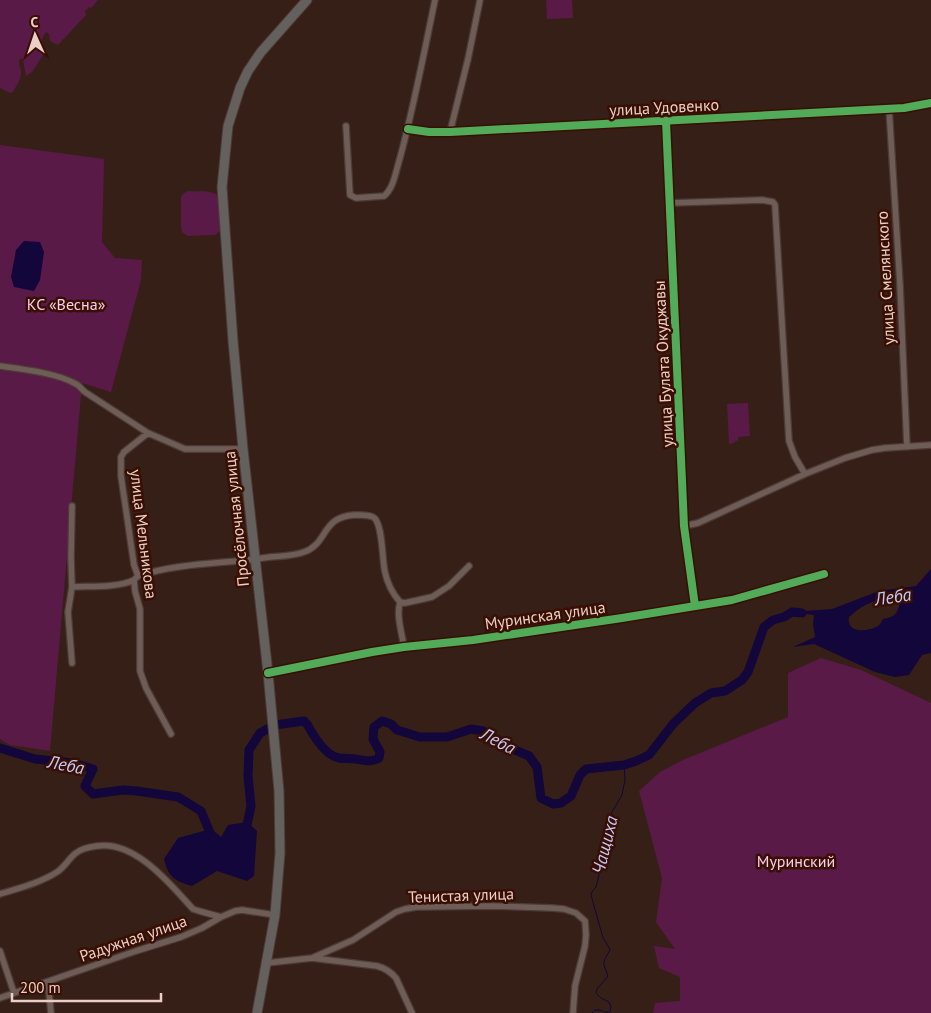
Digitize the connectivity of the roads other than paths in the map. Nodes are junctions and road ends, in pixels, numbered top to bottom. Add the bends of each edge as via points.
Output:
1 (307, 0) edge
2 (435, 0) edge
3 (480, 0) edge
4 (931, 99) edge
5 (931, 104) edge
6 (923, 106) junction
7 (889, 108) junction
8 (666, 121) junction
9 (346, 126) dead end
10 (408, 129) junction
11 (450, 132) junction
12 (670, 203) junction
13 (0, 366) edge
14 (148, 433) junction
15 (931, 446) edge
16 (907, 447) junction
17 (243, 449) junction
18 (805, 474) junction
19 (72, 506) dead end
20 (684, 526) junction
21 (255, 560) junction
22 (469, 566) dead end
23 (824, 574) dead end
24 (136, 578) junction
25 (72, 587) junction
26 (400, 602) junction
27 (695, 606) junction
28 (404, 647) junction
29 (72, 663) dead end
30 (268, 673) junction
31 (171, 734) dead end
32 (0, 894) edge
33 (275, 915) junction
34 (220, 917) junction
35 (0, 952) edge
36 (312, 958) junction
37 (266, 963) junction
38 (48, 982) junction
39 (14, 993) junction
40 (0, 998) edge
41 (51, 1013) edge
42 (257, 1013) edge
43 (412, 1013) edge
44 (573, 1013) edge

1 - 17 main road, Просёлочная улица via 248,71 230,119 225,149 222,187
2 - 10 street
3 - 11 street
4 - 6 street
5 - 6 street, улица Удовенко
6 - 7 street, улица Удовенко
7 - 8 street, улица Удовенко
7 - 16 street, улица Смелянского
8 - 11 street, улица Удовенко
8 - 12 street, улица Булата Окуджавы
9 - 10 street via 350,194 356,198 386,195 394,179
10 - 11 street, улица Удовенко
12 - 18 street via 762,200 776,205 789,441
12 - 20 street, улица Булата Окуджавы
13 - 14 street via 70,381
14 - 17 street via 185,449
14 - 24 street, улица Мельникова via 121,457
15 - 16 street
16 - 18 street via 861,453
17 - 21 main road, Просёлочная улица
18 - 20 street
19 - 25 street
20 - 27 street, улица Булата Окуджавы
21 - 24 street via 176,568
21 - 26 street via 306,552 315,546 335,520 346,516 372,516 378,524 384,570
21 - 30 main road, Просёлочная улица
22 - 26 street via 432,597
23 - 27 street, Муринская улица via 732,600
24 - 25 street via 129,582
24 - 31 street, улица Мельникова via 135,591 140,609 140,670
25 - 29 street via 68,612
26 - 28 street
27 - 28 street, Муринская улица via 473,640
28 - 30 street, Муринская улица
30 - 33 main road, Просёлочная улица via 279,791 280,853
32 - 34 street via 58,872 75,853 88,847 112,845 150,864 193,909
33 - 34 street, Радужная улица via 242,910
33 - 37 main road, Просёлочная улица
34 - 38 street, Радужная улица via 181,937
35 - 39 street
36 - 37 street
36 - 43 street via 386,968 396,978
36 - 44 street, Тенистая улица via 353,940 405,909 492,906 564,909 586,921 585,946
37 - 42 main road, Просёлочная улица
38 - 39 street, Радужная улица
38 - 41 street
39 - 40 street, Радужная улица

